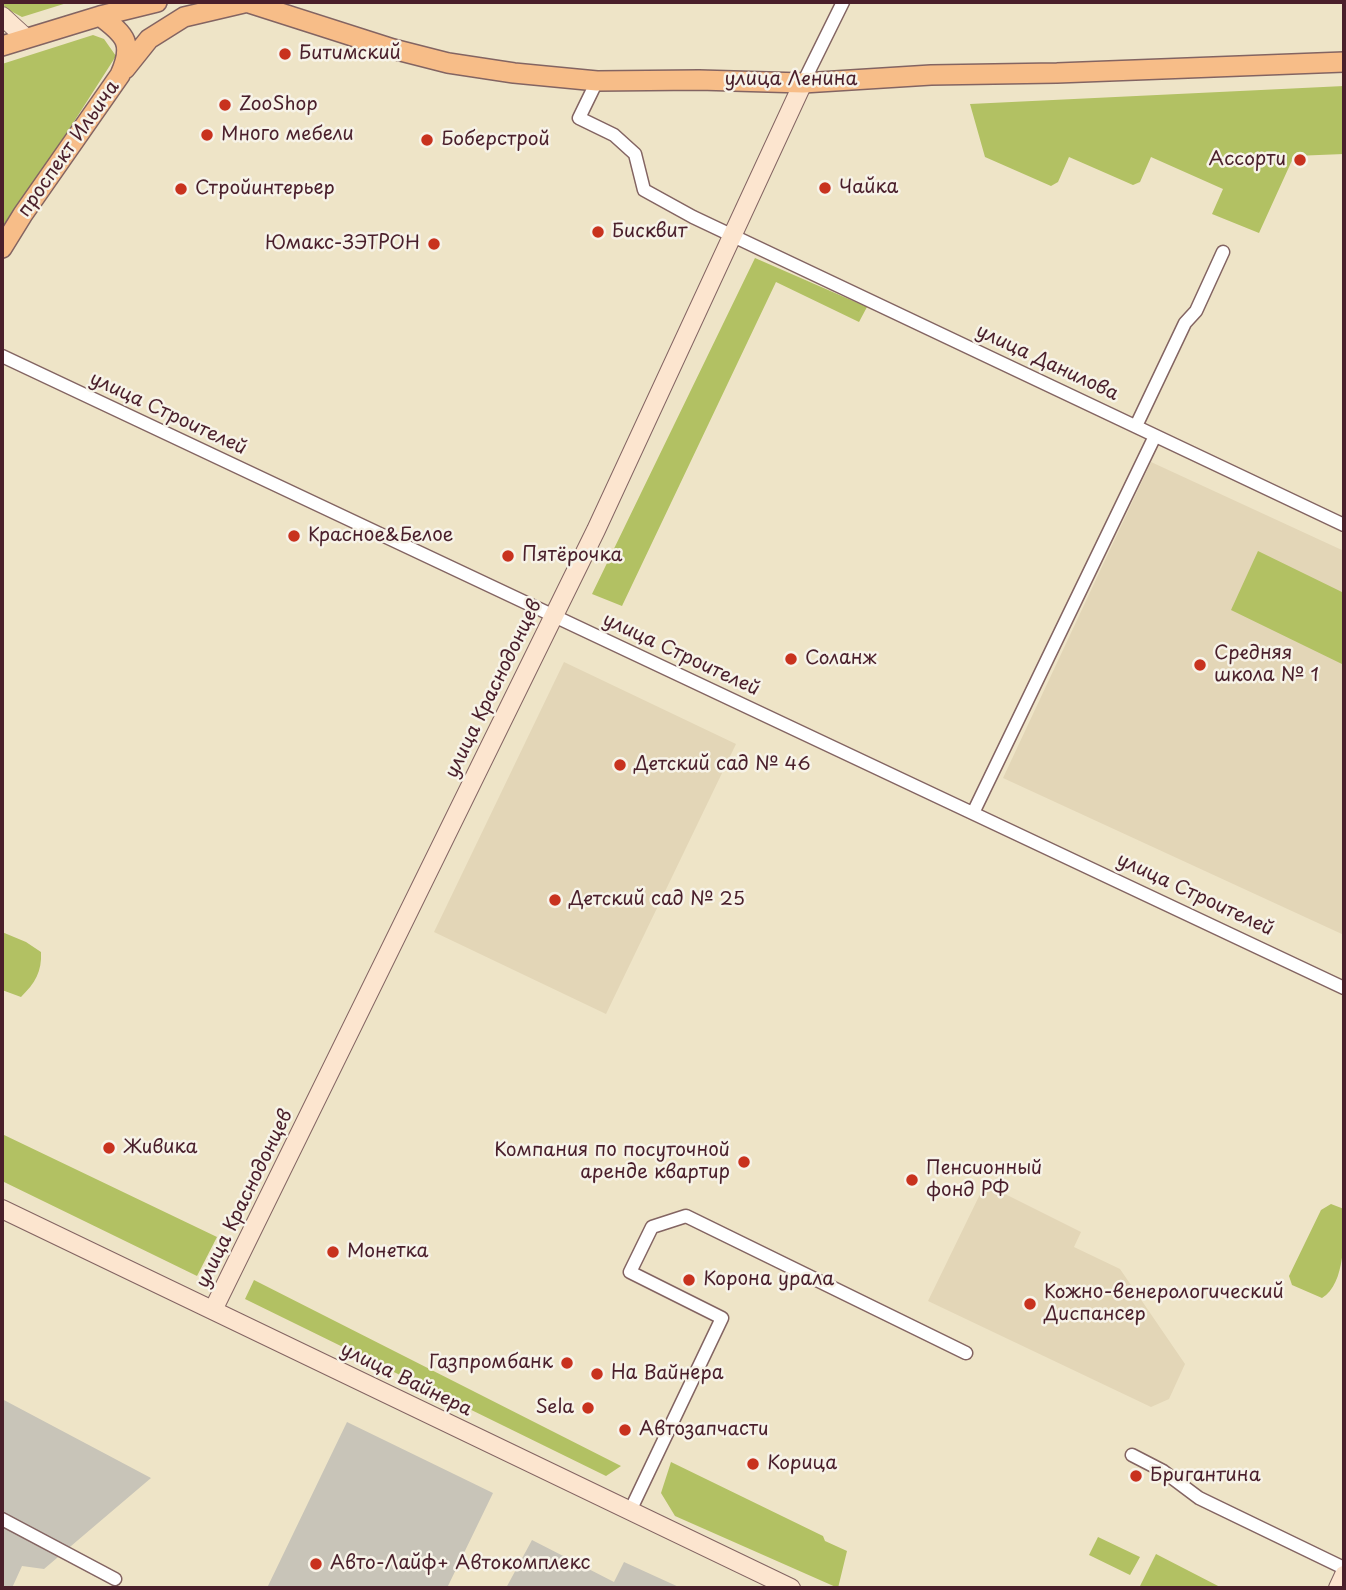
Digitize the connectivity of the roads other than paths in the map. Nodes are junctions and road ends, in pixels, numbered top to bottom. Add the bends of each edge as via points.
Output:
1 (157, 2) edge
2 (247, 2) edge
3 (843, 2) edge
4 (2, 16) edge
5 (100, 16) junction
6 (26, 38) junction
7 (2, 46) edge
8 (1344, 62) edge
9 (120, 75) junction
10 (597, 81) junction
11 (803, 83) junction
12 (732, 235) junction
13 (2, 248) edge
14 (1223, 252) dead end
15 (2, 356) edge
16 (1136, 426) junction
17 (1155, 436) junction
18 (1344, 525) edge
19 (553, 617) junction
20 (973, 813) junction
21 (1344, 988) edge
22 (2, 1209) edge
23 (213, 1310) junction
24 (966, 1353) dead end
25 (1132, 1455) dead end
26 (629, 1511) junction
27 (2, 1519) edge
28 (1344, 1568) edge
29 (1344, 1575) edge
30 (115, 1578) dead end
31 (791, 1588) edge
32 (1338, 1588) edge

1 - 5 main road
2 - 9 main road, улица Ленина via 191,15 163,29
2 - 10 main road, улица Ленина via 448,63
3 - 11 street
4 - 6 street
5 - 6 main road
5 - 9 main road, проспект Ильича via 123,36 127,46 128,57
6 - 7 main road
8 - 11 main road, улица Ленина
9 - 13 main road, проспект Ильича
10 - 11 main road, улица Ленина
10 - 12 street, улица Данилова via 579,118 614,135 635,154 644,190
11 - 12 street, улица Краснодонцев
12 - 16 street, улица Данилова
12 - 19 street, улица Краснодонцев
14 - 16 street
15 - 19 street, улица Строителей
16 - 17 street, улица Данилова
17 - 18 street, улица Данилова
17 - 20 street
19 - 20 street, улица Строителей
19 - 23 street, улица Краснодонцев
20 - 21 street, улица Строителей
22 - 23 street, улица Вайнера
23 - 26 street, улица Вайнера
24 - 26 street via 686,1216 652,1227 630,1272 722,1318
25 - 28 street via 1199,1498
26 - 31 street, улица Вайнера
27 - 30 street
29 - 32 street

